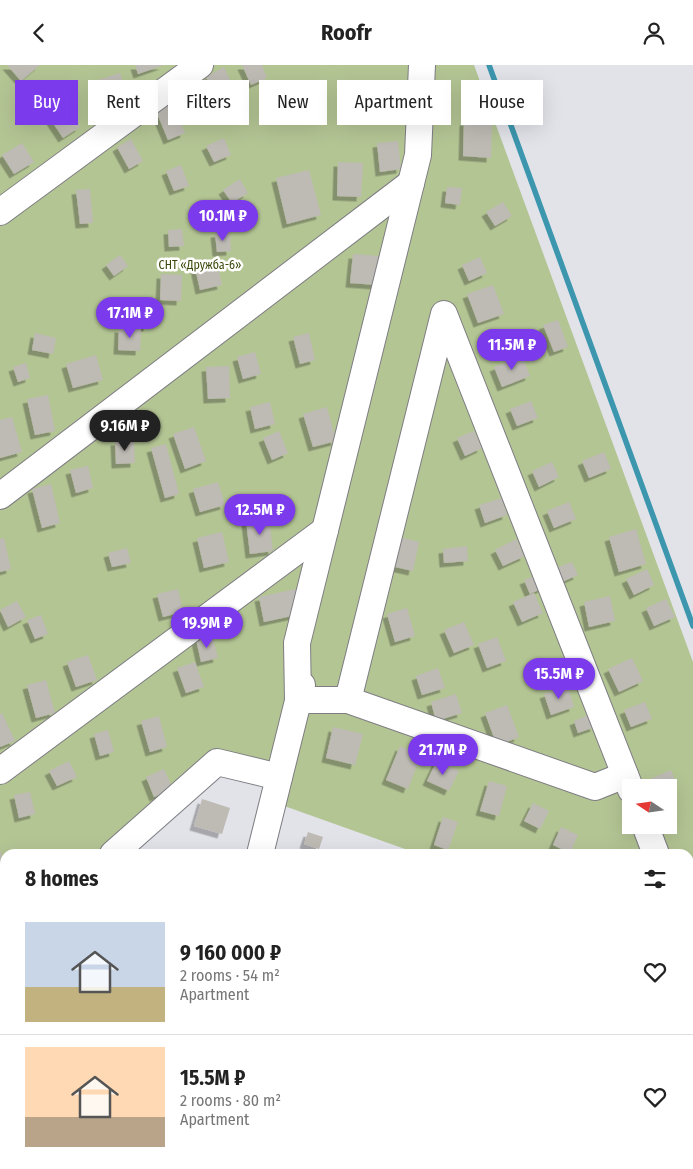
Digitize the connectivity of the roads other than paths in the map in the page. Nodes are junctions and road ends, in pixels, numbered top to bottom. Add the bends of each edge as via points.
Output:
1 (200, 65) edge
2 (422, 65) edge
3 (437, 65) edge
4 (411, 183) junction
5 (0, 212) edge
6 (0, 496) edge
7 (325, 530) junction
8 (298, 700) junction
9 (348, 700) junction
10 (0, 771) edge
11 (279, 777) junction
12 (627, 779) edge
13 (622, 783) edge
14 (648, 834) edge
15 (119, 849) edge
16 (261, 849) edge
17 (654, 849) edge

1 - 5 street
2 - 4 street via 418,155
3 - 8 street via 434,157
4 - 6 street
4 - 7 street
7 - 8 street via 297,643
7 - 10 street
8 - 9 street
8 - 11 street
9 - 12 street via 444,314
9 - 13 street via 594,787
11 - 15 street via 217,762
11 - 16 street
14 - 17 street

